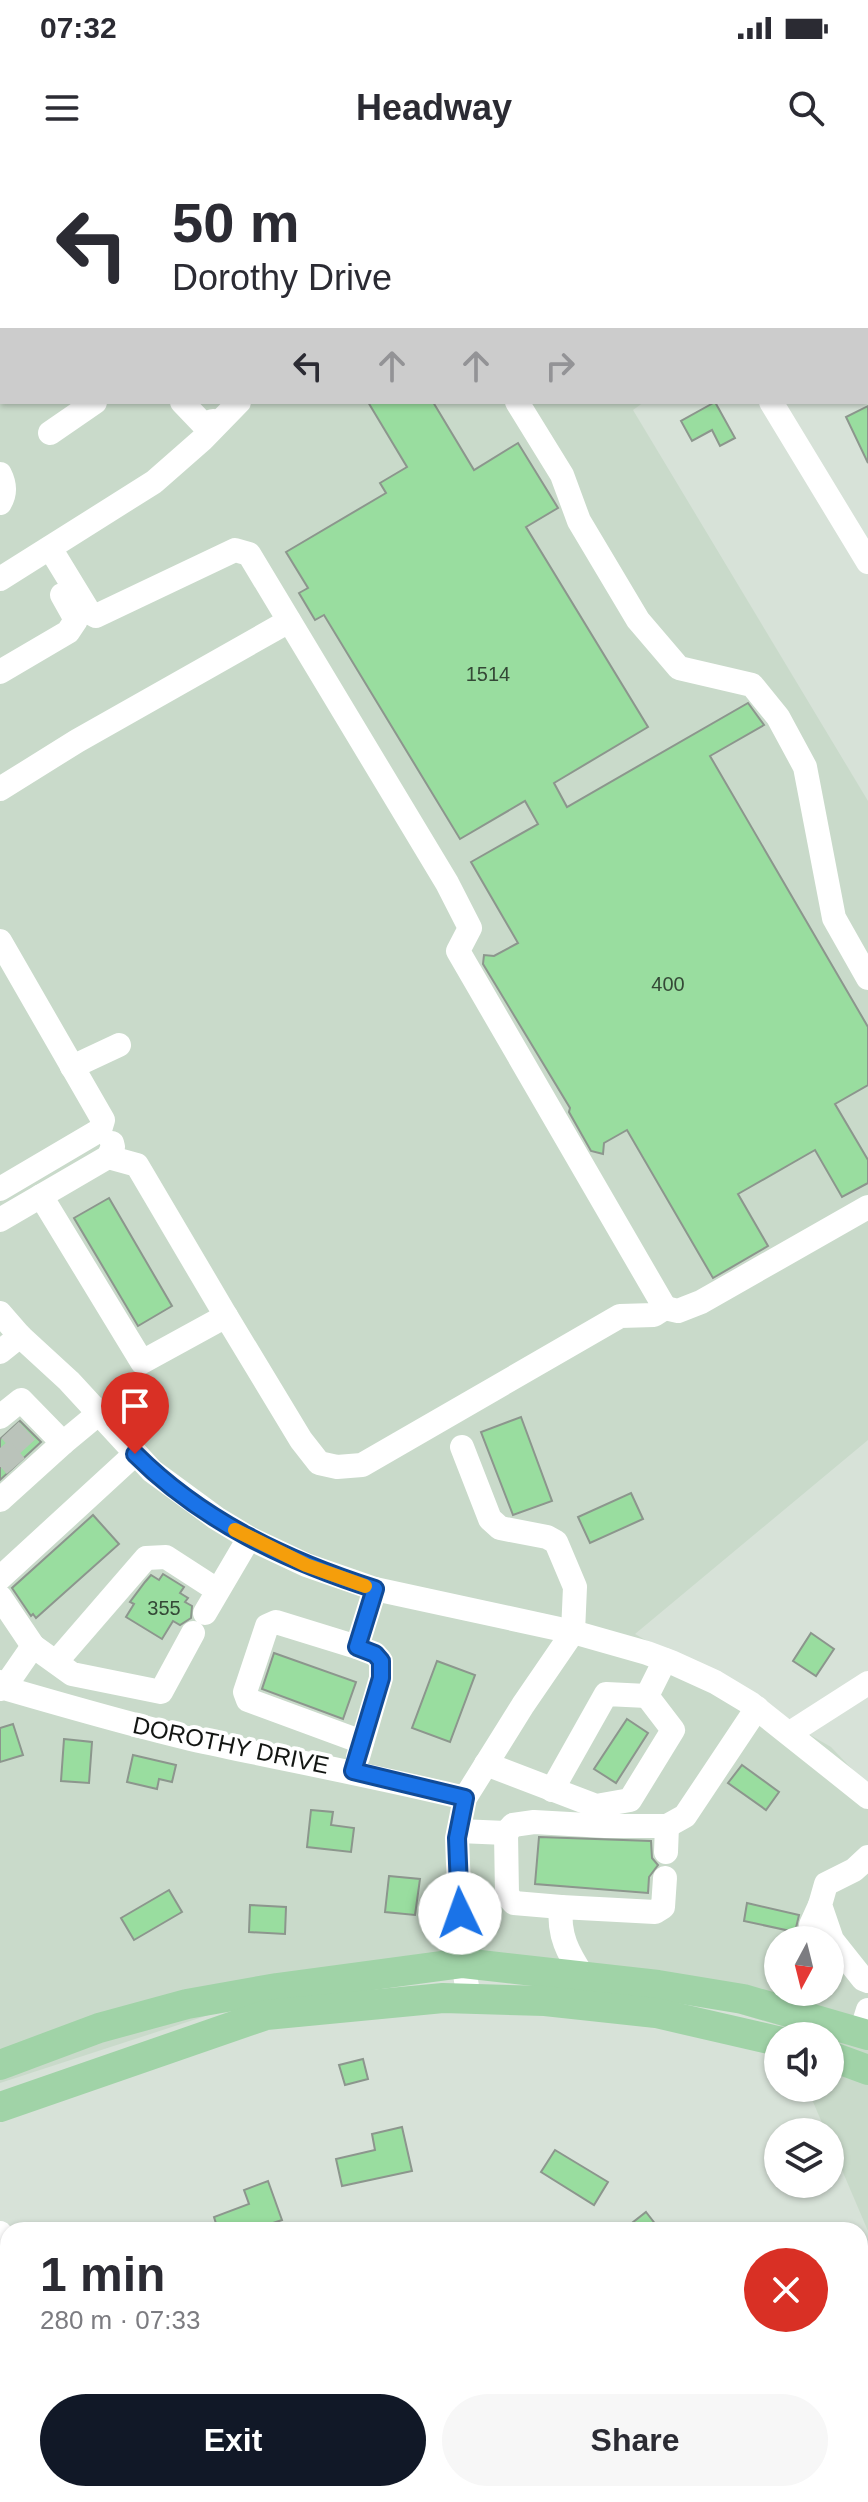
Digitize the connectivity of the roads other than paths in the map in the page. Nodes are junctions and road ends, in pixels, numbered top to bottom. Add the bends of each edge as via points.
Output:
1 (92, 404) edge
2 (184, 404) edge
3 (235, 404) edge
4 (518, 404) edge
5 (772, 404) edge
6 (212, 416) edge
7 (50, 433) dead end
8 (0, 474) edge
9 (0, 503) edge
10 (44, 551) junction
11 (868, 562) edge
12 (0, 579) edge
13 (96, 616) junction
14 (289, 621) junction
15 (68, 632) junction
16 (0, 672) edge
17 (0, 789) edge
18 (0, 941) edge
19 (868, 978) edge
20 (119, 1045) dead end
21 (72, 1067) junction
22 (100, 1130) junction
23 (108, 1157) junction
24 (0, 1189) edge
25 (41, 1196) junction
26 (868, 1207) edge
27 (0, 1220) edge
28 (665, 1308) junction
29 (0, 1313) edge
30 (226, 1316) junction
31 (20, 1336) junction
32 (0, 1352) edge
33 (98, 1414) junction
34 (3, 1422) edge
35 (63, 1443) junction
36 (462, 1447) dead end
37 (135, 1454) junction
38 (0, 1500) edge
39 (249, 1538) junction
40 (0, 1578) edge
41 (375, 1589) junction
42 (217, 1590) junction
43 (0, 1597) edge
44 (573, 1632) junction
45 (33, 1646) junction
46 (357, 1647) junction
47 (665, 1660) junction
48 (56, 1662) junction
49 (868, 1683) edge
50 (1, 1686) edge
51 (647, 1696) junction
52 (757, 1708) junction
53 (790, 1733) junction
54 (362, 1742) junction
55 (486, 1764) junction
56 (353, 1771) junction
57 (552, 1790) junction
58 (868, 1797) edge
59 (465, 1798) junction
60 (667, 1826) junction
61 (459, 1831) junction
62 (506, 1833) junction
63 (666, 1852) dead end
64 (868, 1857) edge
65 (665, 1878) dead end
66 (820, 1905) junction
67 (561, 1907) junction
68 (811, 1926) edge
69 (463, 1963) junction
70 (844, 1971) edge
71 (583, 1976) junction
72 (866, 1980) edge
73 (469, 1998) junction
74 (866, 2026) edge
75 (764, 2038) edge
76 (844, 2061) edge
77 (0, 2065) edge
78 (868, 2070) edge
79 (0, 2107) edge

1 - 7 street
2 - 6 street via 203,424
3 - 6 street
4 - 19 street via 638,620 679,668 752,685 778,717 805,767 834,918
5 - 11 street
6 - 10 street via 154,482
8 - 9 street via 5,483
10 - 12 street
10 - 13 street
10 - 15 street via 76,620
13 - 14 street via 235,550 249,554
13 - 15 street
14 - 17 street
14 - 28 street via 447,883 470,928 458,951
15 - 16 street
18 - 21 street
20 - 21 street
21 - 22 street via 103,1120
22 - 23 street via 111,1138
22 - 24 street
23 - 25 street
23 - 30 street via 137,1165
25 - 27 street
25 - 30 street via 142,1362
26 - 28 street via 701,1302 678,1311
28 - 30 street via 654,1315 620,1316 362,1465 337,1467 319,1463 301,1440
29 - 31 street
31 - 32 street
31 - 33 street
33 - 35 street
33 - 37 street
34 - 35 street via 21,1400
35 - 38 street via 30,1467
36 - 44 street via 490,1519 500,1528 556,1542 575,1587
37 - 39 street
37 - 40 street
39 - 41 street
39 - 42 street
41 - 44 street
41 - 46 street
42 - 48 street via 166,1557 146,1558
42 - 48 street via 161,1692 72,1674
43 - 45 street
44 - 47 street
44 - 55 street
45 - 48 street
45 - 50 street
46 - 54 street via 381,1661
46 - 54 street via 276,1622 267,1626 245,1692 248,1700
47 - 51 street
47 - 52 street
49 - 53 street
50 - 56 street, DOROTHY DRIVE via 177,1735
51 - 57 street via 606,1694
51 - 57 street via 673,1730 630,1800 596,1806
52 - 53 street
52 - 60 street via 685,1816
53 - 58 street
54 - 56 street
55 - 57 street
55 - 59 street
56 - 59 street, DOROTHY DRIVE
59 - 61 street
60 - 62 street via 534,1822 513,1825
60 - 63 street
61 - 62 street
61 - 69 street
62 - 67 street via 507,1895 514,1903
64 - 66 street via 826,1884
65 - 67 street via 663,1907 655,1912
66 - 68 street
66 - 72 street via 832,1940
67 - 71 street via 565,1947
69 - 71 main road
69 - 73 street
69 - 77 main road via 187,2004 99,2028
70 - 72 street
71 - 74 main road via 743,1999
73 - 75 main road via 656,2013
73 - 79 main road via 266,2015
76 - 78 main road

